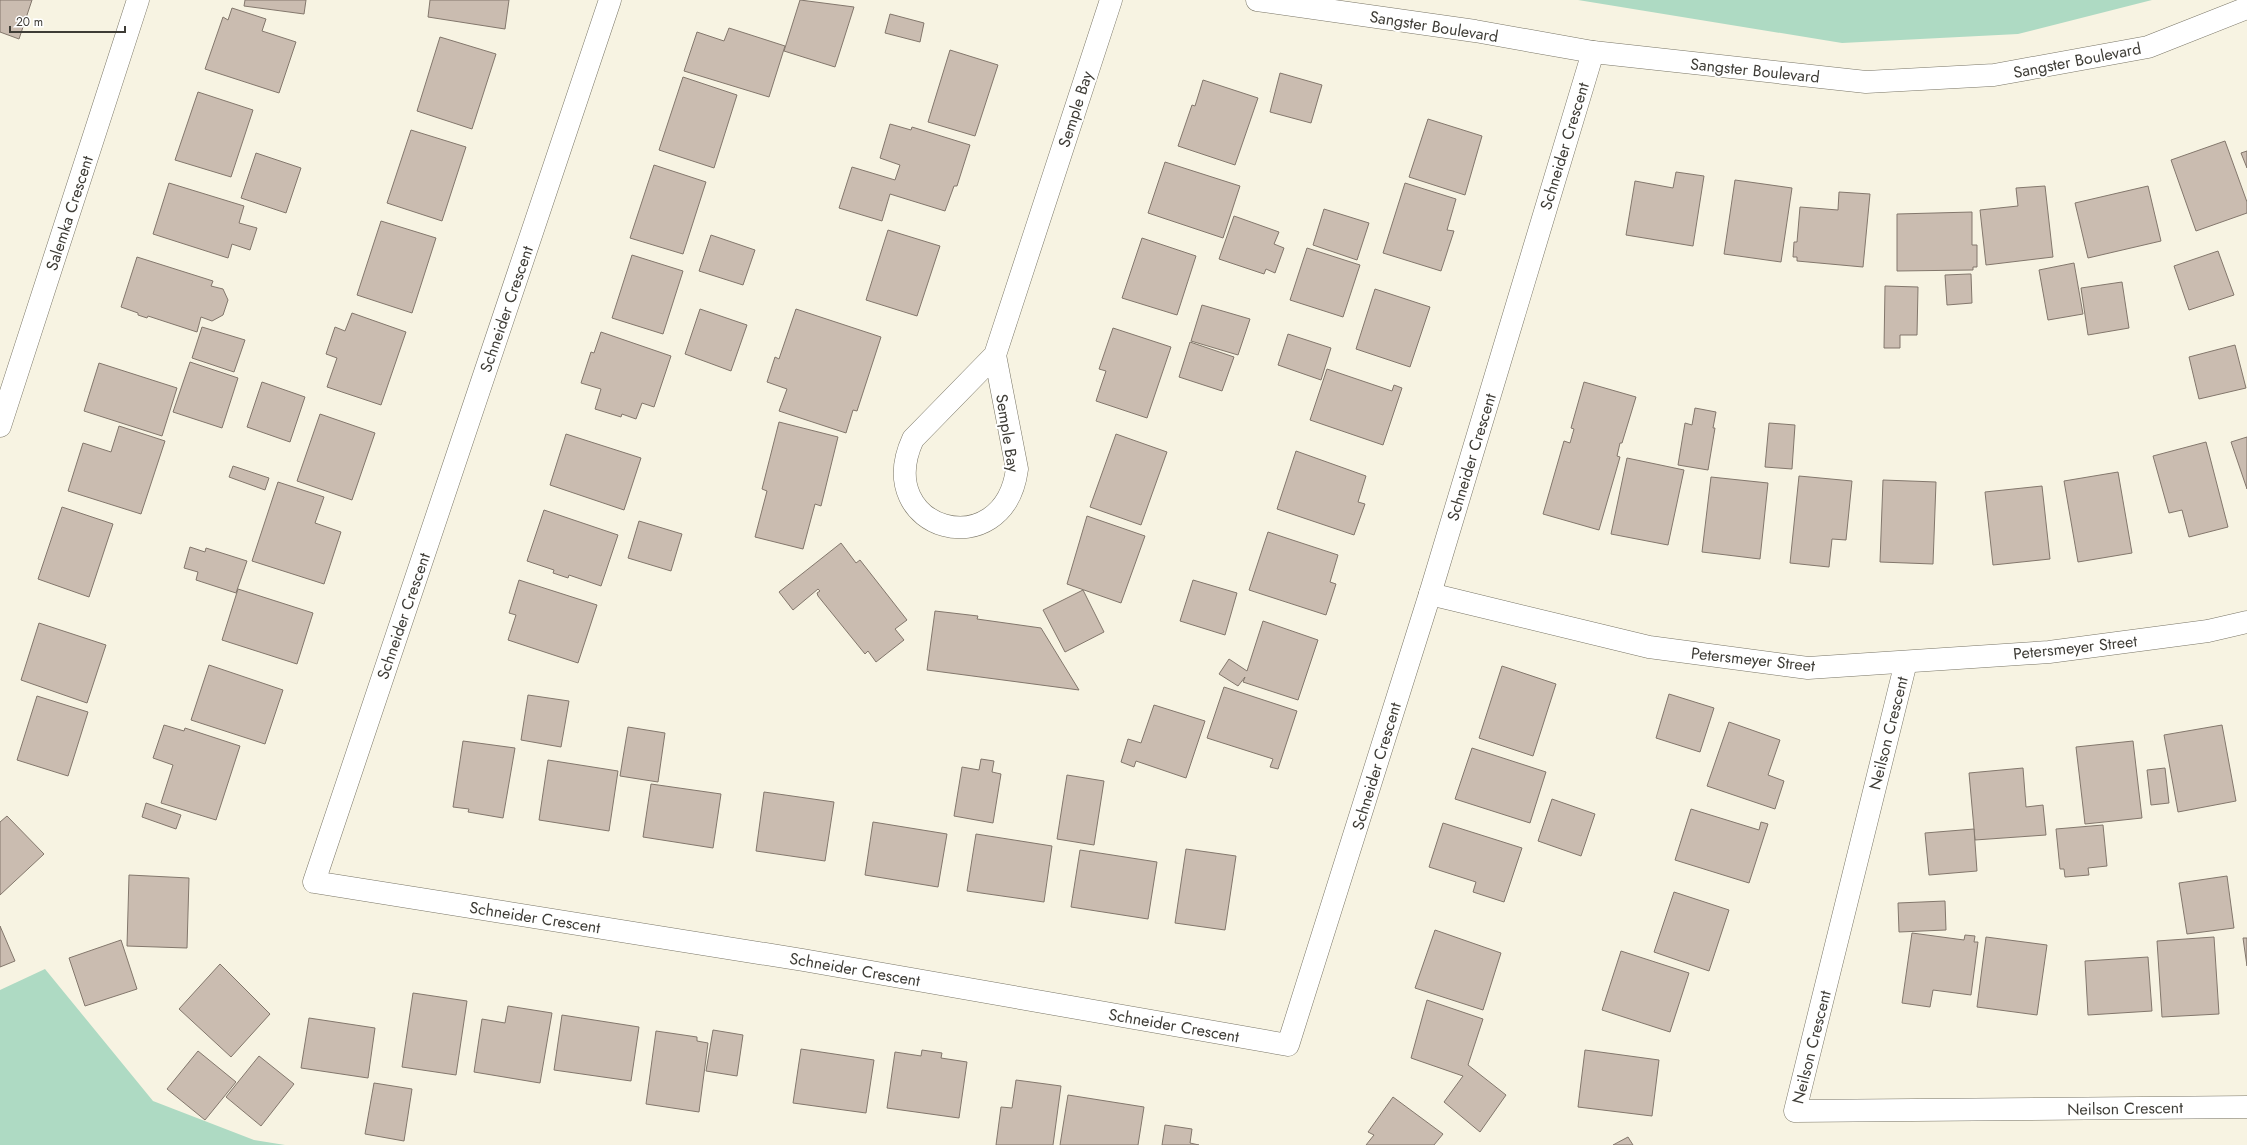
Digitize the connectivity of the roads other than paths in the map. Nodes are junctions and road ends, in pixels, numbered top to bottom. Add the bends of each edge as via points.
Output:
1 (138, 0) edge
2 (610, 0) edge
3 (1111, 0) edge
4 (1257, 0) edge
5 (2247, 8) edge
6 (1593, 52) junction
7 (995, 355) junction
8 (0, 426) edge
9 (1430, 594) junction
10 (2247, 622) edge
11 (1906, 662) junction
12 (2247, 1107) edge

1 - 8 street, Salemka Crescent
2 - 9 street, Schneider Crescent via 314,882 803,960 1288,1045
3 - 7 street, Semple Bay
4 - 6 street, Sangster Boulevard via 1475,31
5 - 6 street, Sangster Boulevard via 2148,46 1994,75 1866,82
6 - 9 street, Schneider Crescent
7 - 7 street, Semple Bay via 913,439 905,455 903,473 906,490 915,506 928,518 944,526 962,528 979,524 995,516 1007,503 1014,487 1017,469
9 - 11 street, Petersmeyer Street via 1649,647 1808,668
10 - 11 street, Petersmeyer Street via 2208,631 2049,652
11 - 12 street, Neilson Crescent via 1794,1111

